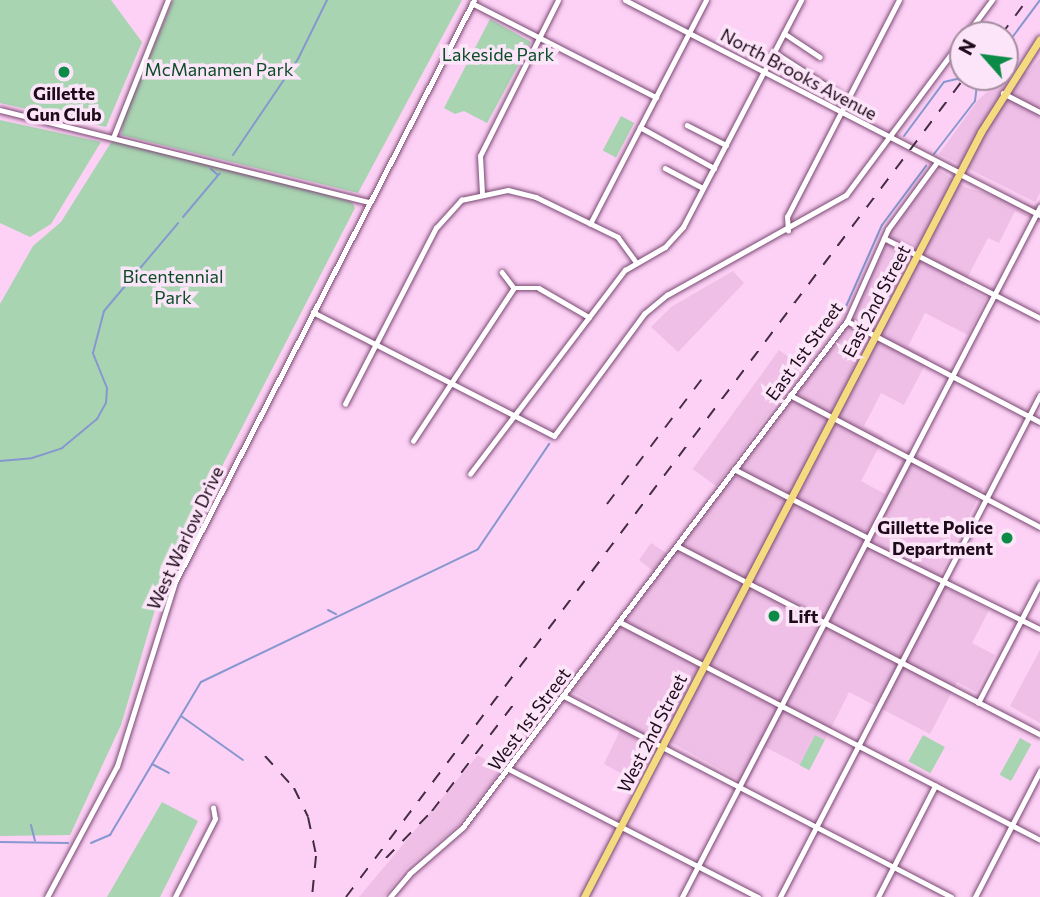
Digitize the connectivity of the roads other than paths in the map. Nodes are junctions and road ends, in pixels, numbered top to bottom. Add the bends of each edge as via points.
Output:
1 (167, 0) edge
2 (558, 0) edge
3 (625, 0) edge
4 (706, 0) edge
5 (801, 0) edge
6 (899, 0) edge
7 (992, 0) edge
8 (473, 2) edge
9 (976, 21) edge
10 (689, 33) junction
11 (784, 33) junction
12 (539, 38) junction
13 (1040, 39) edge
14 (774, 52) junction
15 (820, 57) dead end
16 (949, 57) edge
17 (764, 72) junction
18 (1003, 93) junction
19 (656, 97) junction
20 (847, 99) junction
21 (0, 110) edge
22 (841, 111) junction
23 (1040, 112) edge
24 (687, 125) dead end
25 (640, 127) junction
26 (888, 137) junction
27 (113, 138) junction
28 (726, 145) junction
29 (937, 162) junction
30 (714, 167) junction
31 (665, 168) dead end
32 (960, 173) junction
33 (703, 188) junction
34 (482, 194) junction
35 (370, 202) junction
36 (1040, 207) edge
37 (1038, 214) edge
38 (590, 224) junction
39 (788, 231) junction
40 (884, 238) junction
41 (918, 255) junction
42 (636, 262) junction
43 (502, 272) dead end
44 (514, 288) junction
45 (995, 295) junction
46 (313, 312) junction
47 (589, 317) junction
48 (1040, 318) edge
49 (847, 321) junction
50 (875, 336) junction
51 (376, 343) junction
52 (953, 376) junction
53 (450, 381) junction
54 (789, 394) junction
55 (1040, 396) edge
56 (345, 404) dead end
57 (515, 415) junction
58 (1029, 416) junction
59 (833, 417) junction
60 (1040, 422) edge
61 (413, 441) dead end
62 (910, 458) junction
63 (734, 469) junction
64 (470, 474) dead end
65 (986, 498) junction
66 (791, 499) junction
67 (1040, 527) edge
68 (867, 540) junction
69 (677, 546) junction
70 (943, 581) junction
71 (747, 582) junction
72 (1040, 584) edge
73 (1021, 620) junction
74 (620, 622) junction
75 (824, 622) junction
76 (1040, 629) edge
77 (902, 663) junction
78 (704, 666) junction
79 (564, 696) junction
80 (978, 703) junction
81 (780, 706) junction
82 (1040, 734) edge
83 (858, 746) junction
84 (662, 747) junction
85 (509, 769) junction
86 (1040, 771) edge
87 (738, 786) junction
88 (936, 786) junction
89 (213, 808) dead end
90 (1012, 825) junction
91 (621, 826) junction
92 (816, 827) junction
93 (1040, 840) edge
94 (698, 866) junction
95 (893, 867) junction
96 (47, 897) edge
97 (175, 897) edge
98 (390, 897) edge
99 (584, 897) edge
100 (682, 897) edge
101 (758, 897) edge
102 (780, 897) edge
103 (878, 897) edge
104 (951, 897) edge
105 (975, 897) edge

1 - 27 street
2 - 12 street
3 - 10 street, North Brooks Avenue
4 - 10 street
5 - 11 street
6 - 20 street
7 - 9 street
8 - 12 street
8 - 35 street, West Warlow Drive
10 - 17 street, North Brooks Avenue
10 - 19 street
11 - 14 street
11 - 15 street
12 - 19 street
12 - 34 street via 480,156
13 - 18 main road, East 2nd Street
14 - 17 street
14 - 20 street
16 - 26 street
17 - 22 street, North Brooks Avenue
17 - 28 street
18 - 23 street
18 - 32 main road, East 2nd Street
19 - 25 street
20 - 22 street
21 - 27 street
22 - 26 street, North Brooks Avenue
22 - 39 street via 787,217
24 - 28 street
25 - 30 street
25 - 38 street
26 - 29 street, North Brooks Avenue
26 - 39 street via 846,194
27 - 35 street
28 - 30 street
29 - 32 street, North Brooks Avenue
29 - 40 street, East 1st Street
30 - 33 street
31 - 33 street
32 - 37 street
32 - 41 main road, East 2nd Street
33 - 42 street via 675,238
34 - 38 street via 523,192
34 - 51 street via 461,200 447,211
35 - 46 street, West Warlow Drive
36 - 37 street
37 - 45 street
38 - 42 street via 618,237
39 - 57 street via 667,295 644,314 554,436
40 - 41 street
40 - 49 street, East 1st Street
41 - 45 street
41 - 50 main road, East 2nd Street
42 - 47 street
43 - 44 street
44 - 47 street via 539,288
44 - 53 street
45 - 48 street
45 - 52 street
46 - 51 street
46 - 96 street, West Warlow Drive via 175,582 117,766
47 - 57 street
49 - 50 street
49 - 54 street, East 1st Street
50 - 52 street
50 - 59 main road, East 2nd Street
51 - 53 street
51 - 56 street
52 - 58 street
52 - 62 street
53 - 57 street
53 - 61 street
54 - 59 street
54 - 63 street, East 1st Street
55 - 58 street
57 - 64 street
58 - 60 street
58 - 65 street
59 - 62 street
59 - 66 main road, East 2nd Street
62 - 65 street
62 - 68 street
63 - 66 street
63 - 69 street, East 1st Street
65 - 67 street
65 - 70 street
66 - 68 street
66 - 71 main road, East 2nd Street
68 - 70 street
68 - 75 street
69 - 71 street
69 - 74 street, West 1st Street
70 - 73 street
70 - 77 street
71 - 75 street
71 - 78 main road, West 2nd Street
72 - 73 street
73 - 76 street
73 - 80 street
74 - 78 street
74 - 79 street, West 1st Street
75 - 77 street
75 - 81 street
77 - 80 street
77 - 83 street
78 - 81 street
78 - 84 main road, West 2nd Street
79 - 84 street
79 - 85 street, West 1st Street
80 - 82 street
81 - 83 street
81 - 87 street
83 - 88 street
83 - 92 street
84 - 87 street
84 - 91 main road, West 2nd Street
85 - 91 street
85 - 98 street, West 1st Street via 463,827
86 - 90 street
87 - 92 street
87 - 94 street
88 - 90 street
88 - 95 street
89 - 97 street via 215,819
90 - 93 street
90 - 105 street
91 - 94 street
91 - 99 main road, West 2nd Street
92 - 95 street
92 - 102 street
94 - 100 street
94 - 101 street
95 - 103 street
95 - 104 street

